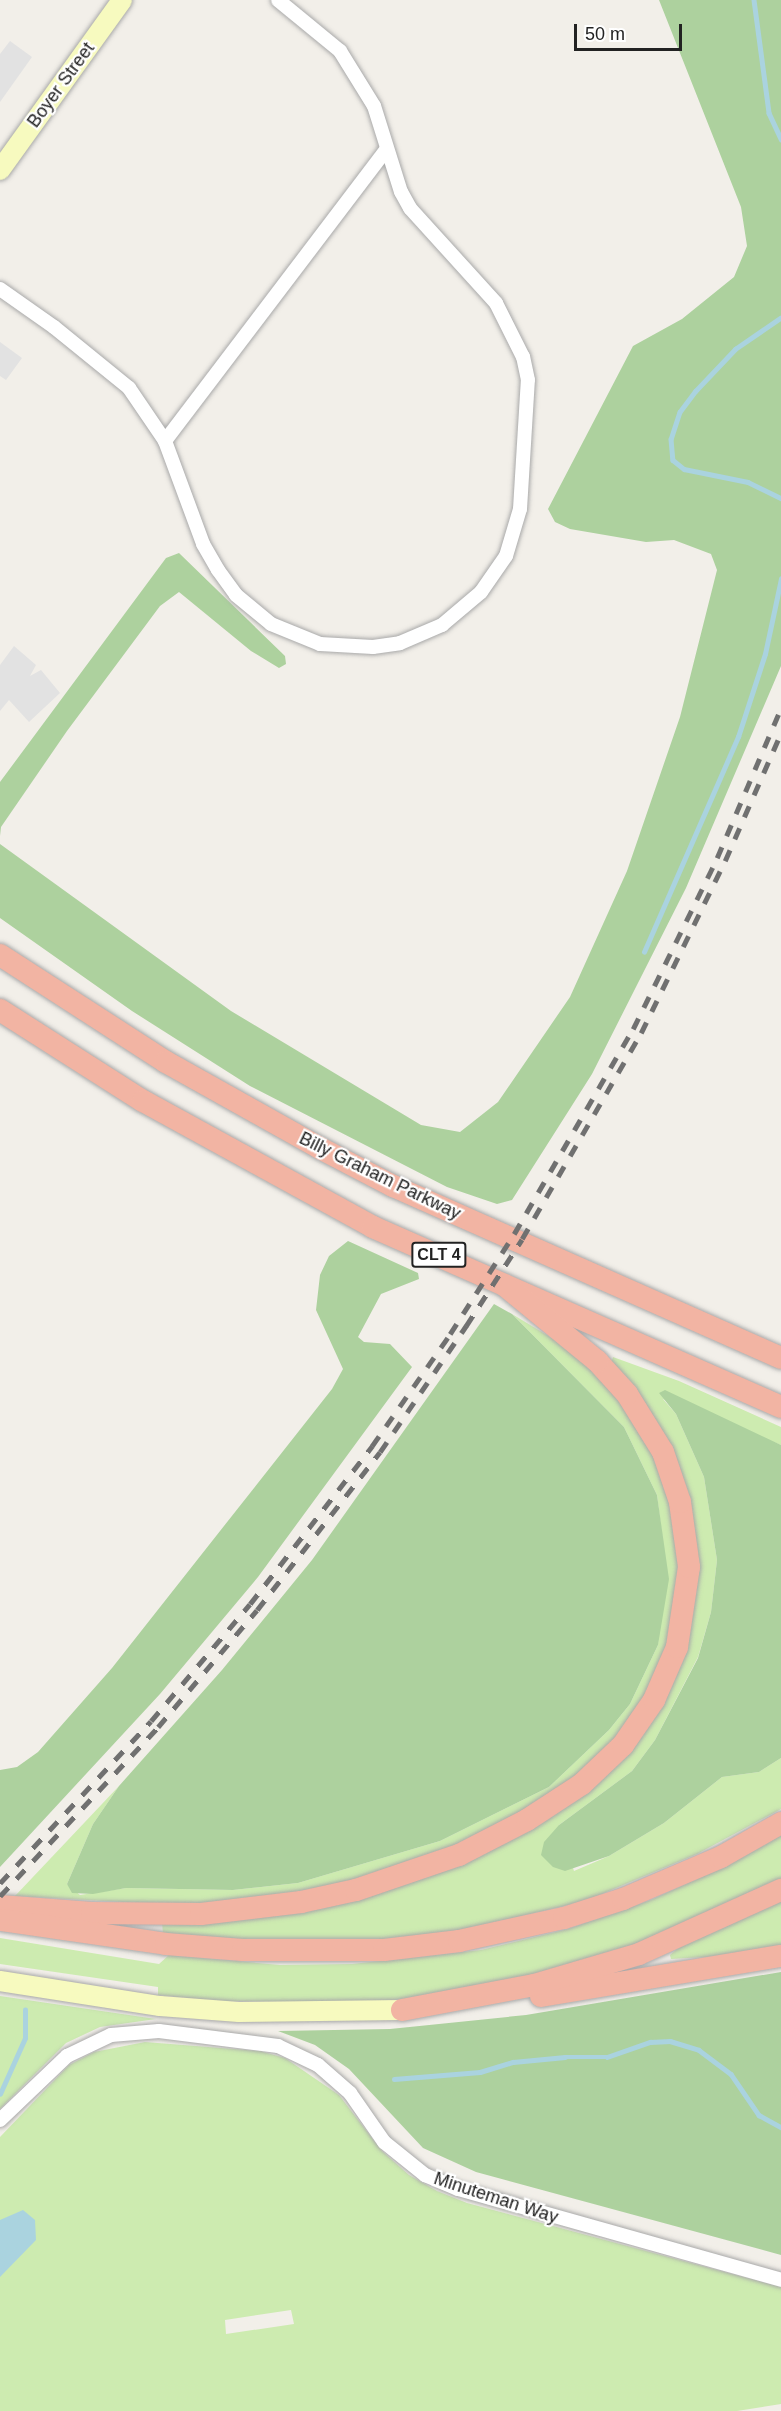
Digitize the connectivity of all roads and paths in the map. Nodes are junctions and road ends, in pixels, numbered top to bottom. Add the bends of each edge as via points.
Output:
1 (122, 0) edge
2 (278, 0) edge
3 (386, 150) junction
4 (0, 170) edge
5 (0, 289) edge
6 (165, 441) junction
7 (0, 955) edge
8 (0, 1010) edge
9 (504, 1285) junction
10 (781, 1358) edge
11 (781, 1407) edge
12 (781, 1823) edge
13 (781, 1890) edge
14 (0, 1906) edge
15 (0, 1919) edge
16 (781, 1956) edge
17 (0, 1981) edge
18 (402, 2010) junction
19 (0, 2120) edge
20 (781, 2280) edge

1 - 4 main road, Boyer Street
2 - 3 street via 340,51 374,106
3 - 6 street
3 - 6 street via 410,208 496,303 523,357 528,380 520,509 498,571 463,610 442,625 400,643 347,648 294,636 250,608 218,570 203,544
5 - 6 street via 129,388
7 - 10 highway, Billy Graham Parkway via 166,1062 341,1159
8 - 9 highway, CLT 4 via 143,1101 374,1227
9 - 11 highway
9 - 14 highway via 597,1361 627,1394 663,1452 680,1502 688,1567 677,1647 654,1700 623,1745 582,1784 527,1820 459,1855 356,1890 301,1902 201,1914 92,1913
12 - 15 highway via 721,1857 622,1899 564,1918 459,1941 384,1950 243,1950 166,1944
13 - 18 highway via 639,1954 534,1985
16 - 18 highway via 496,2004
17 - 18 main road via 160,2006 239,2012
19 - 20 street, Minuteman Way via 67,2056 111,2035 159,2031 278,2046 318,2065 350,2093 384,2142 425,2175 469,2193

